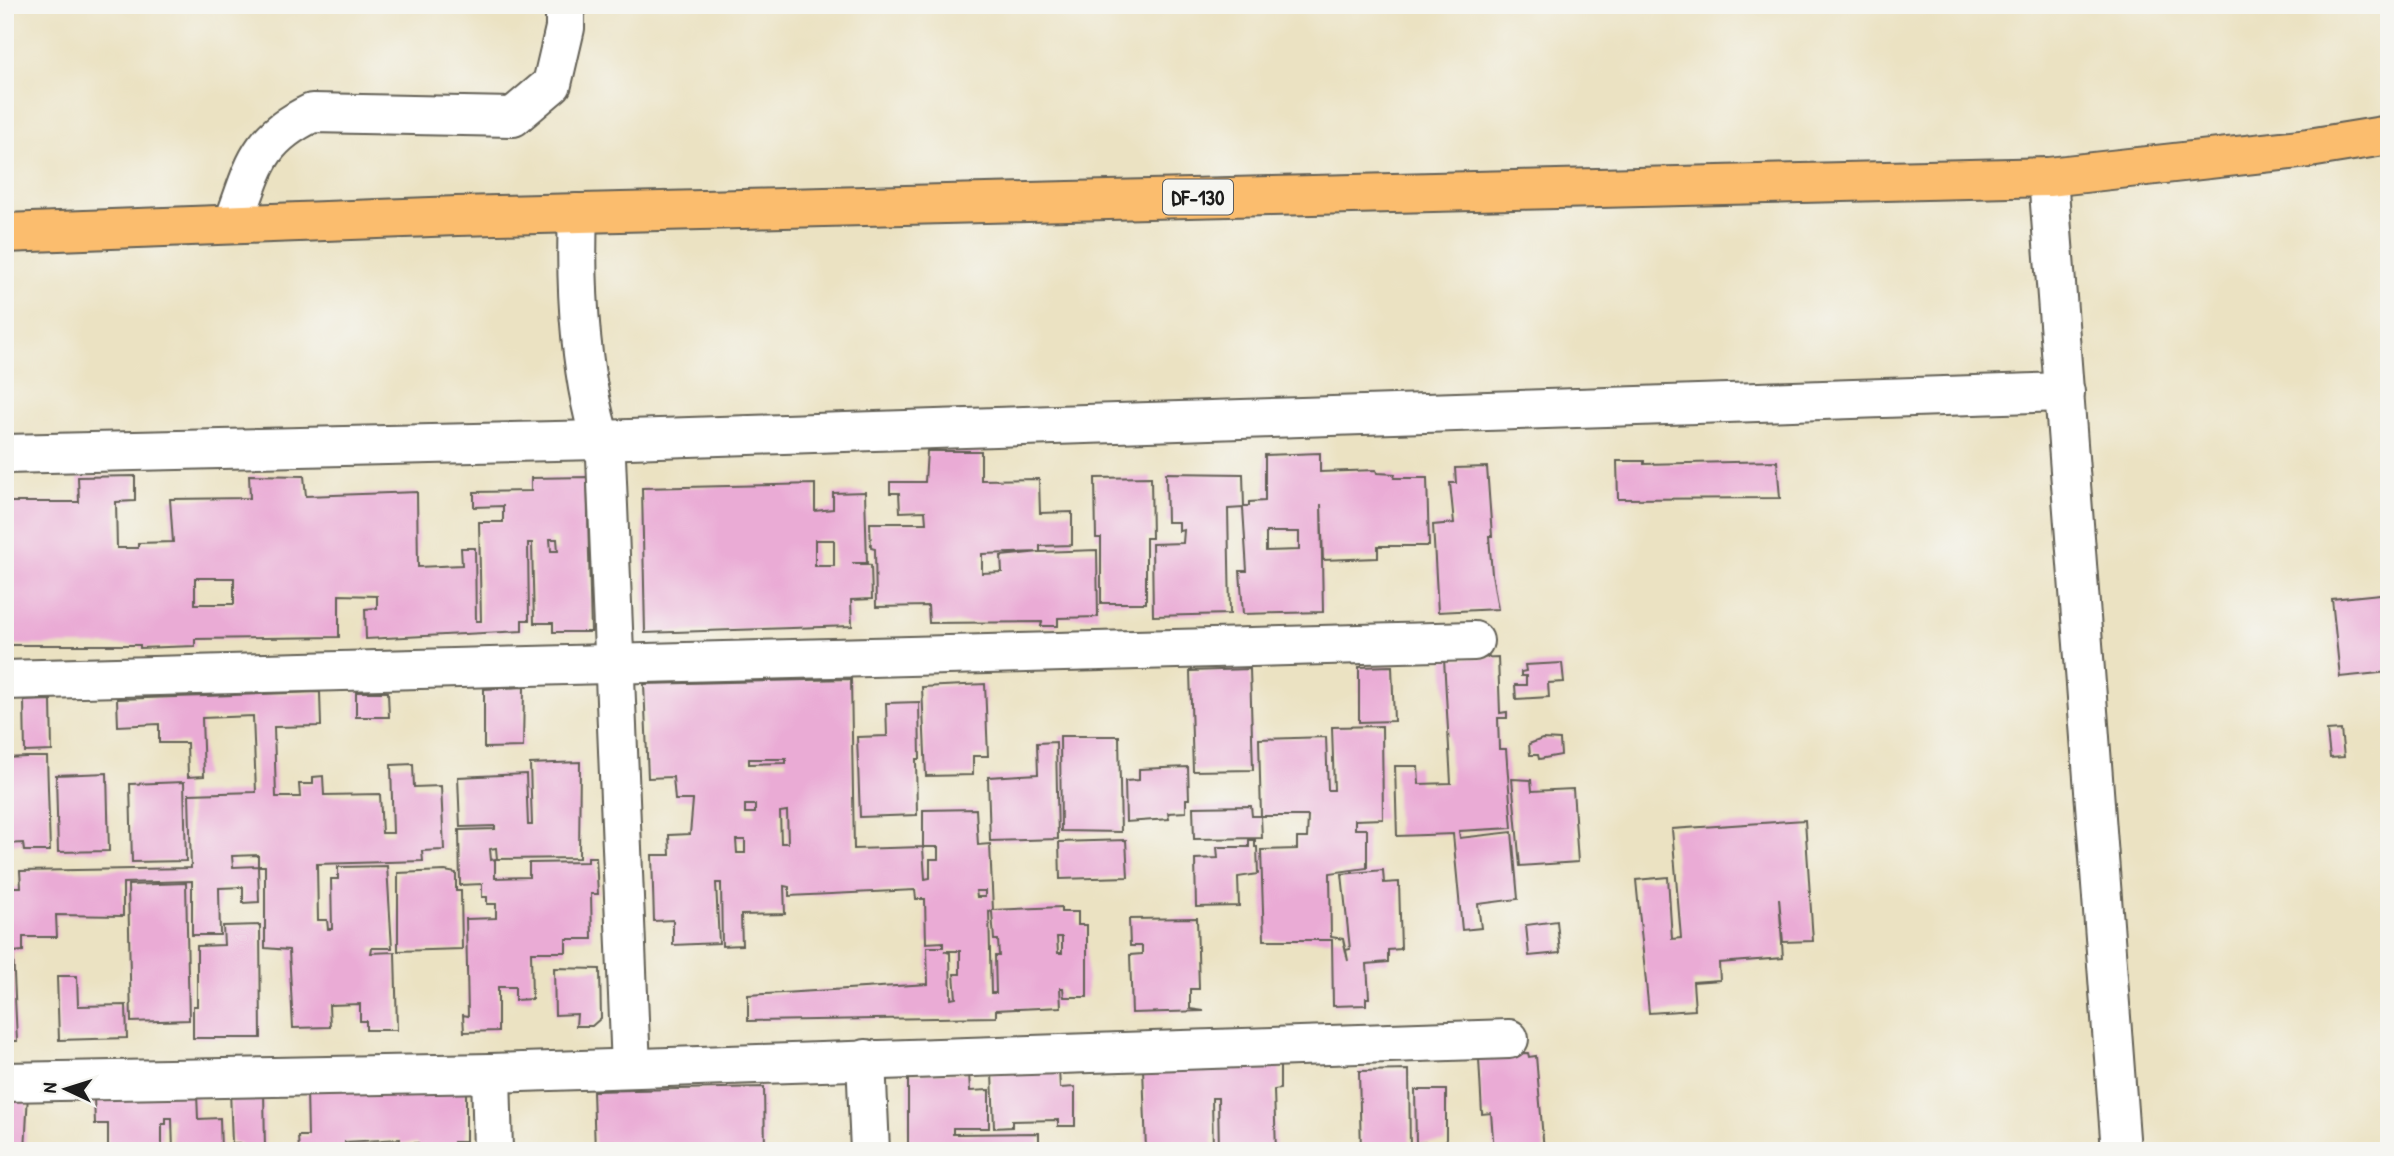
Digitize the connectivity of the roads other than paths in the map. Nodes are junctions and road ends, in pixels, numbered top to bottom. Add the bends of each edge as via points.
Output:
1 (565, 5) edge
2 (2389, 135) edge
3 (2048, 177) junction
4 (578, 213) junction
5 (233, 224) junction
6 (5, 233) edge
7 (2064, 392) junction
8 (599, 440) junction
9 (5, 454) edge
10 (1475, 641) dead end
11 (616, 663) junction
12 (5, 680) edge
13 (1509, 1039) dead end
14 (866, 1059) junction
15 (631, 1068) junction
16 (491, 1073) junction
17 (5, 1082) edge
18 (493, 1151) edge
19 (870, 1151) edge
20 (2120, 1151) edge

1 - 5 street via 565,28 552,84 513,117 312,113 286,125 264,145
2 - 3 main road, DF-130
3 - 4 main road, DF-130
3 - 7 street
4 - 5 main road, DF-130
4 - 8 street via 579,299
5 - 6 main road, DF-130
7 - 8 street
7 - 20 street
8 - 9 street
8 - 11 street via 606,457
10 - 11 street
11 - 12 street
11 - 15 street
13 - 14 street
14 - 15 street
14 - 19 street
15 - 16 street
16 - 17 street
16 - 18 street

